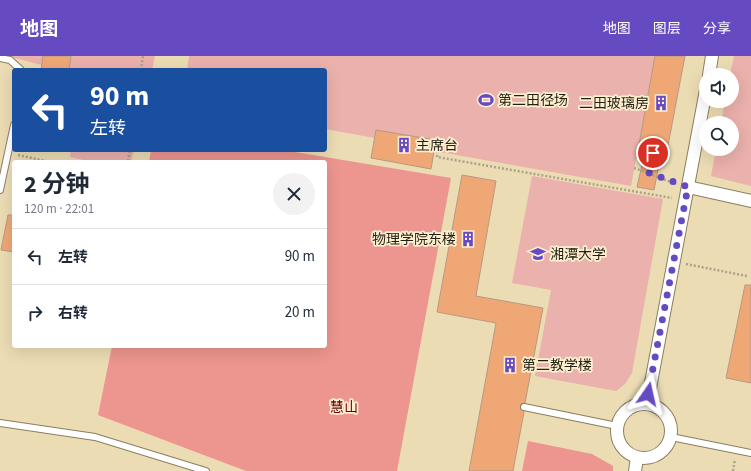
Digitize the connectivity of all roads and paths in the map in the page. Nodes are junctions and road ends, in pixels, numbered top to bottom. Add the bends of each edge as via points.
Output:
1 (143, 56) edge
2 (712, 56) edge
3 (0, 58) edge
4 (19, 68) edge
5 (142, 68) edge
6 (710, 68) edge
7 (703, 108) edge
8 (12, 134) edge
9 (438, 152) dead end
10 (8, 153) junction
11 (653, 153) dead end
12 (41, 160) edge
13 (634, 168) dead end
14 (649, 173) junction
15 (688, 187) junction
16 (0, 190) edge
17 (672, 198) dead end
18 (751, 201) edge
19 (685, 264) dead end
20 (747, 276) dead end
21 (647, 404) junction
22 (524, 407) dead end
23 (0, 423) edge
24 (616, 426) junction
25 (671, 437) junction
26 (751, 453) edge
27 (637, 458) junction
28 (206, 471) edge
29 (635, 471) edge

1 - 5 path
2 - 6 street
3 - 4 lane via 10,60
7 - 15 street
8 - 10 lane
9 - 17 path via 437,157
10 - 12 path
10 - 16 lane
11 - 14 path
13 - 14 path
14 - 15 path
15 - 18 street
15 - 21 street
19 - 20 path
21 - 24 street via 630,407
21 - 25 street via 664,411 672,428
22 - 24 lane
23 - 28 lane via 95,437
24 - 27 street via 620,444 630,455
25 - 26 lane
25 - 27 street via 662,452 646,459
27 - 29 street

